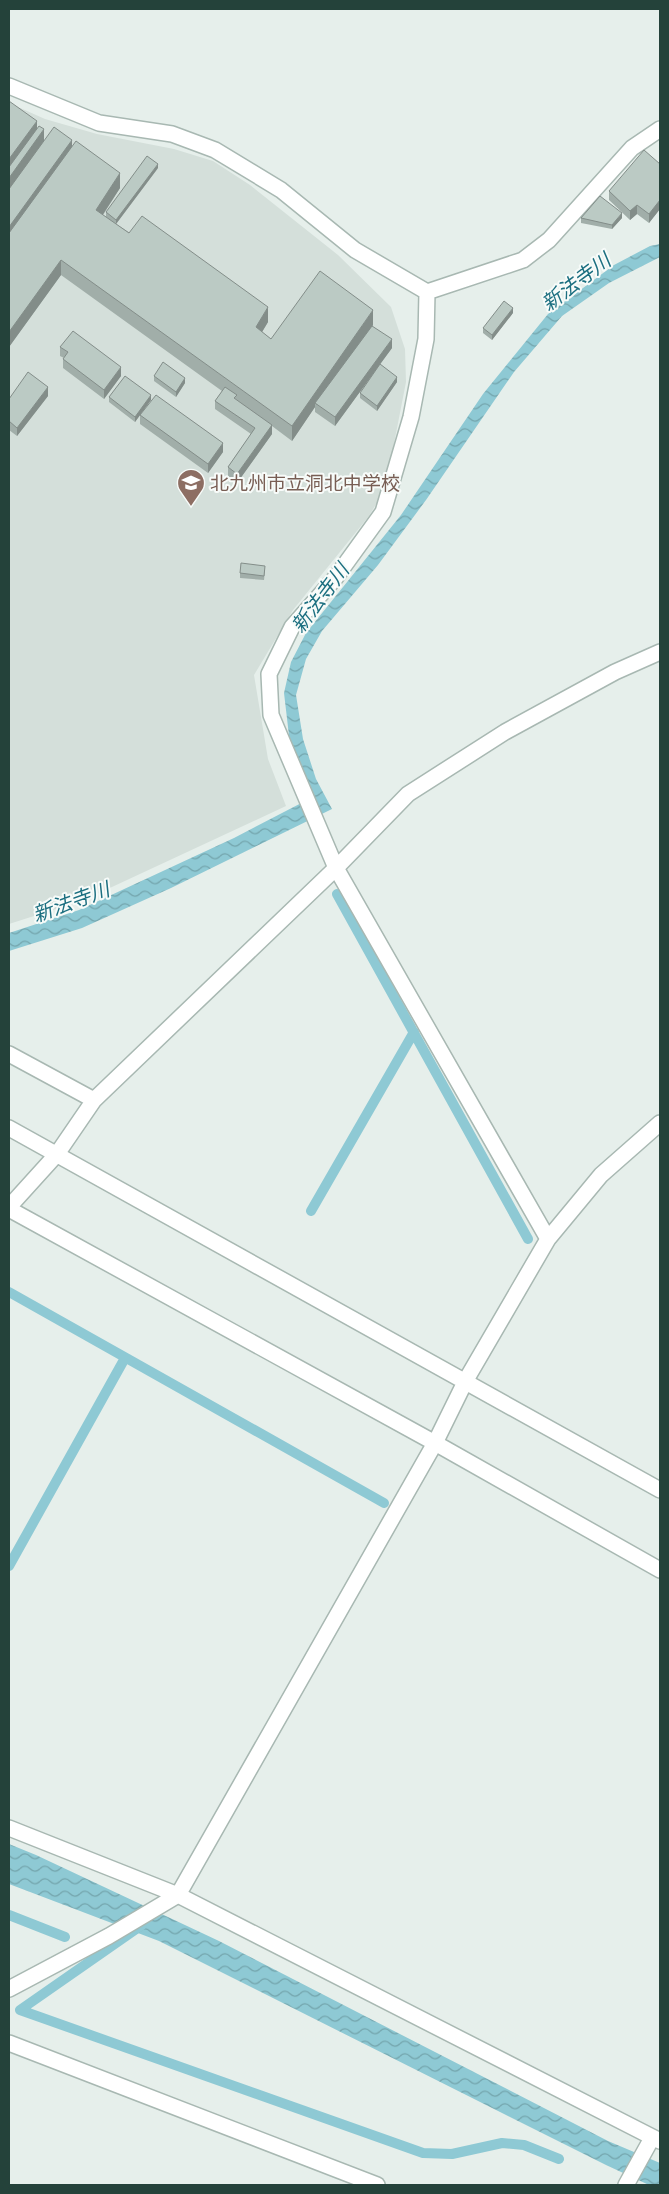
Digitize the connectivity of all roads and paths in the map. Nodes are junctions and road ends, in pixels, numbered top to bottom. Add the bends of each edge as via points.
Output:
1 (9, 86) edge
2 (660, 129) edge
3 (427, 292) junction
4 (660, 652) edge
5 (336, 868) junction
6 (9, 1054) edge
7 (94, 1100) junction
8 (660, 1123) edge
9 (9, 1128) edge
10 (57, 1154) junction
11 (9, 1208) edge
12 (548, 1239) junction
13 (466, 1380) junction
14 (435, 1443) junction
15 (660, 1490) edge
16 (660, 1570) edge
17 (9, 1828) edge
18 (178, 1895) junction
19 (9, 1989) edge
20 (9, 2043) edge
21 (656, 2139) edge
22 (377, 2185) edge
23 (626, 2185) edge

1 - 3 street via 99,123 172,134 215,150 281,190 355,250
2 - 3 street via 632,148 549,240 523,260
3 - 5 street via 426,339 412,407 383,512 336,577 292,627 269,674 271,716
4 - 5 street via 615,672 505,732 408,794
5 - 7 street
5 - 12 street
6 - 7 street
7 - 10 street
8 - 12 street via 601,1175
9 - 10 street
10 - 11 street
10 - 13 street
11 - 14 street
12 - 13 street
13 - 14 street
13 - 15 street
14 - 16 street
14 - 18 street
17 - 18 street
18 - 19 street
18 - 21 street
20 - 22 street
21 - 23 street

